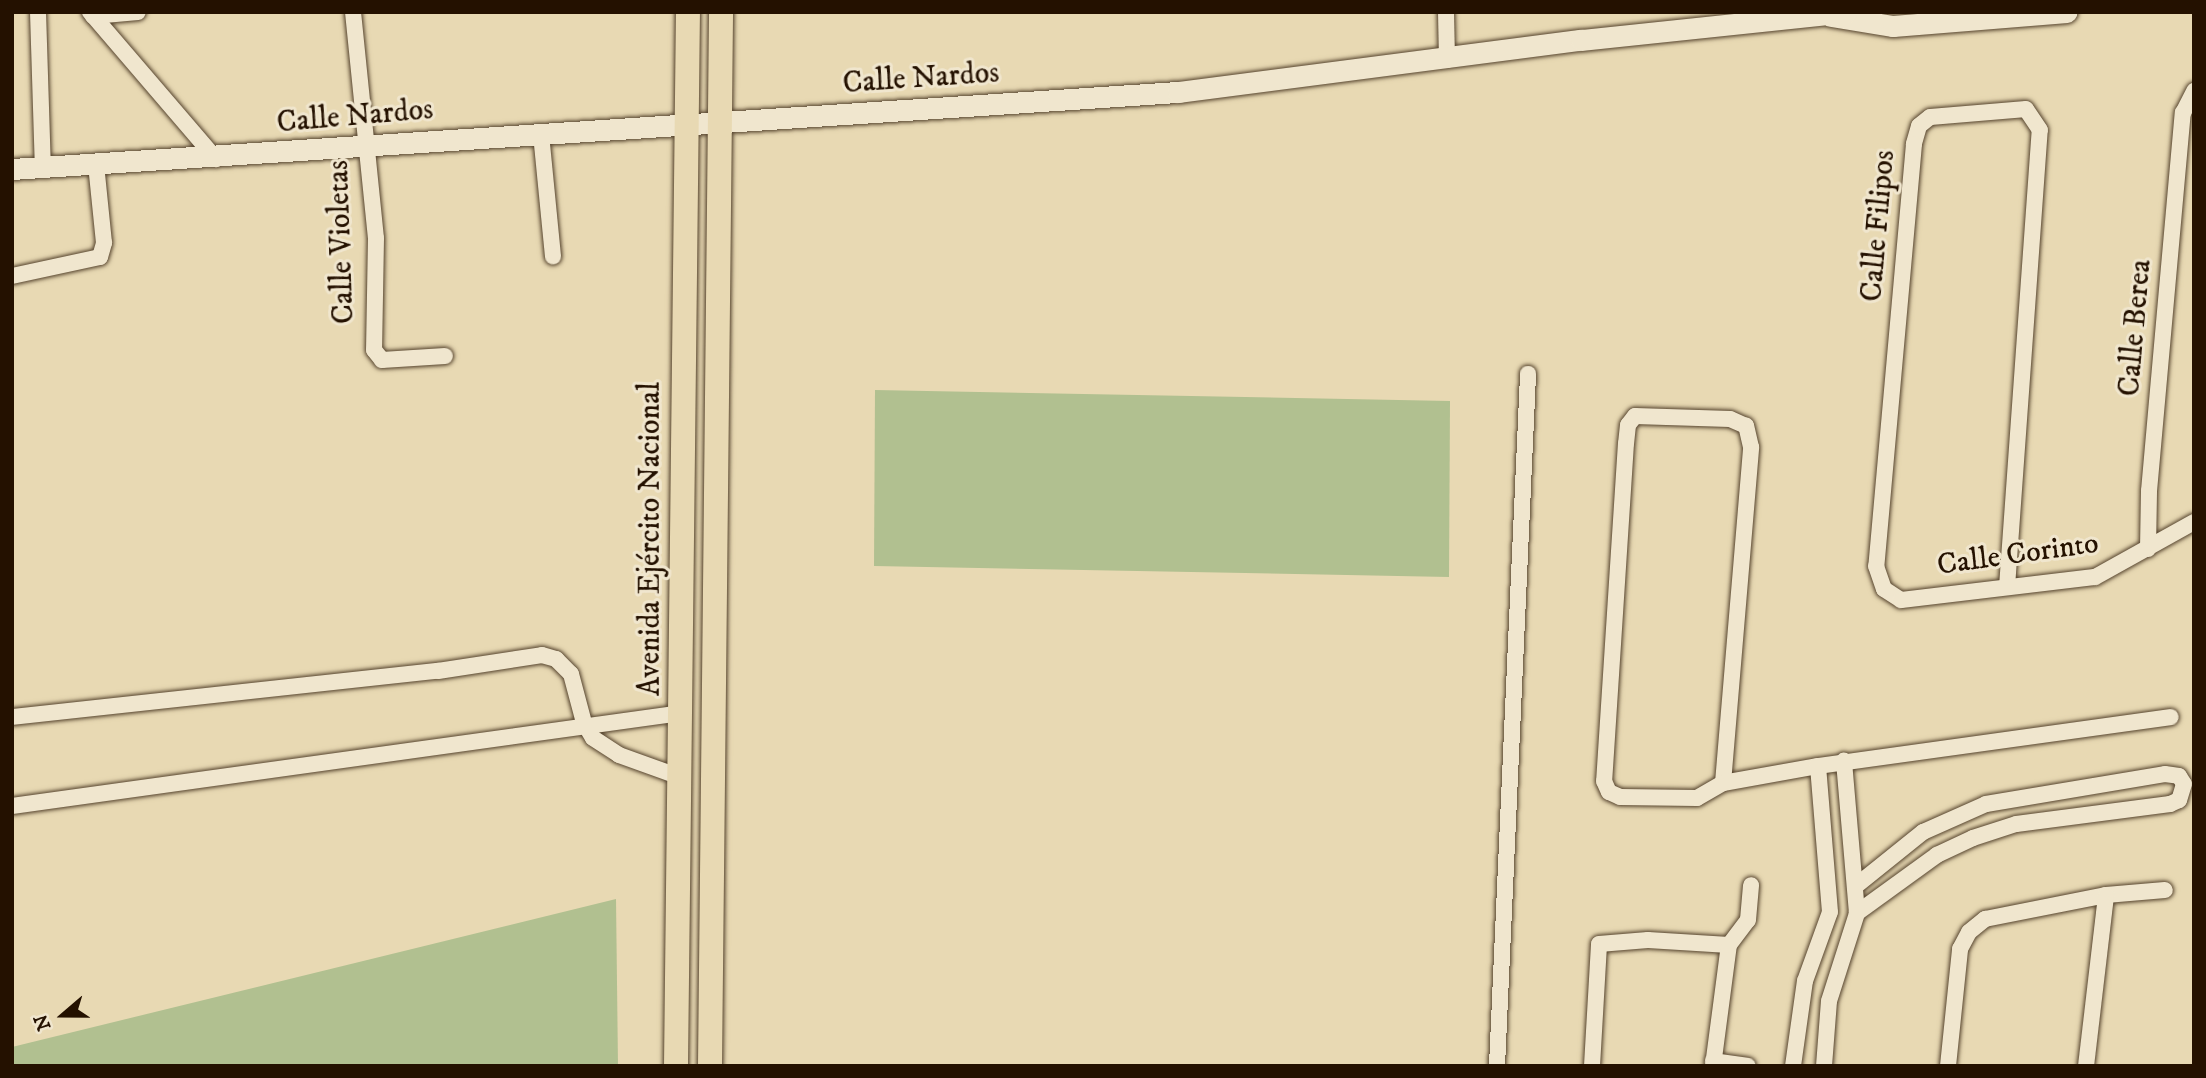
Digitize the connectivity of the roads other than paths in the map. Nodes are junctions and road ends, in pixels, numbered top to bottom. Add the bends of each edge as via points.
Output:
1 (38, 12) edge
2 (138, 12) edge
3 (353, 12) edge
4 (688, 12) edge
5 (720, 12) edge
6 (1446, 12) edge
7 (2066, 12) edge
8 (92, 14) edge
9 (1839, 14) edge
10 (1447, 60) junction
11 (2194, 91) edge
12 (719, 121) junction
13 (685, 124) junction
14 (541, 134) junction
15 (366, 144) junction
16 (216, 159) junction
17 (96, 164) junction
18 (43, 167) junction
19 (12, 169) edge
20 (553, 256) dead end
21 (12, 276) edge
22 (445, 356) dead end
23 (1528, 374) dead end
24 (2194, 522) edge
25 (2148, 549) junction
26 (2007, 587) junction
27 (1884, 589) joint
28 (681, 713) junction
29 (12, 717) edge
30 (2171, 717) dead end
31 (584, 723) junction
32 (1844, 761) junction
33 (1818, 765) junction
34 (680, 777) junction
35 (1723, 783) junction
36 (12, 806) edge
37 (1751, 885) dead end
38 (1857, 885) junction
39 (2165, 890) dead end
40 (2106, 895) junction
41 (1857, 913) junction
42 (1729, 945) junction
43 (1713, 1064) edge
44 (676, 1066) edge
45 (710, 1066) edge
46 (1497, 1066) edge
47 (1592, 1066) edge
48 (1748, 1066) edge
49 (1793, 1066) edge
50 (1824, 1066) edge
51 (1948, 1066) edge
52 (2087, 1066) edge

1 - 18 street
2 - 8 street
3 - 15 street, Calle Violetas
4 - 13 main road, Avenida Ejército Nacional
5 - 12 main road, Avenida Ejército Nacional
6 - 10 street
7 - 9 street, Calle Nardos via 1893,26
8 - 16 street
9 - 10 street, Calle Nardos via 1634,33
10 - 12 street, Calle Nardos via 1178,92
11 - 25 street, Calle Berea via 2183,113 2149,491
12 - 13 street, Calle Nardos
12 - 45 main road, Avenida Ejército Nacional
13 - 14 street, Calle Nardos
13 - 28 main road, Avenida Ejército Nacional
14 - 15 street, Calle Nardos
14 - 20 street
15 - 16 street, Calle Nardos
15 - 22 street, Calle Violetas via 377,270 374,350 382,360
16 - 17 street, Calle Nardos
17 - 18 street, Calle Nardos
17 - 21 street via 104,243 100,257
18 - 19 street, Calle Nardos
23 - 46 street
24 - 25 street, Calle Corinto
25 - 26 street, Calle Corinto via 2095,578
26 - 27 street, Calle Corinto via 1900,600
26 - 27 street, Calle Filipos via 2041,147 2036,118 2026,109 1945,113 1919,126 1876,566
28 - 31 street
28 - 34 main road, Avenida Ejército Nacional
29 - 31 street via 438,671 542,655 556,659 571,674
30 - 32 street
31 - 34 street via 593,738 620,755
31 - 36 street via 566,732
32 - 33 street
32 - 38 street
33 - 35 street
33 - 49 street via 1830,912 1805,981
34 - 44 main road, Avenida Ejército Nacional
35 - 35 street via 1746,426 1730,419 1635,416 1628,425 1626,443 1604,781 1609,792 1619,797 1697,798
37 - 42 street via 1748,920
38 - 41 street
38 - 41 street via 1923,832 1986,804 2165,774 2179,776 2184,784 2179,800 2170,804 2017,824 1973,838 1937,855
39 - 40 street
40 - 51 street via 1985,919 1969,932 1960,949
40 - 52 street
41 - 50 street via 1829,1000
42 - 43 street
42 - 47 street via 1648,940 1599,944
43 - 48 street

